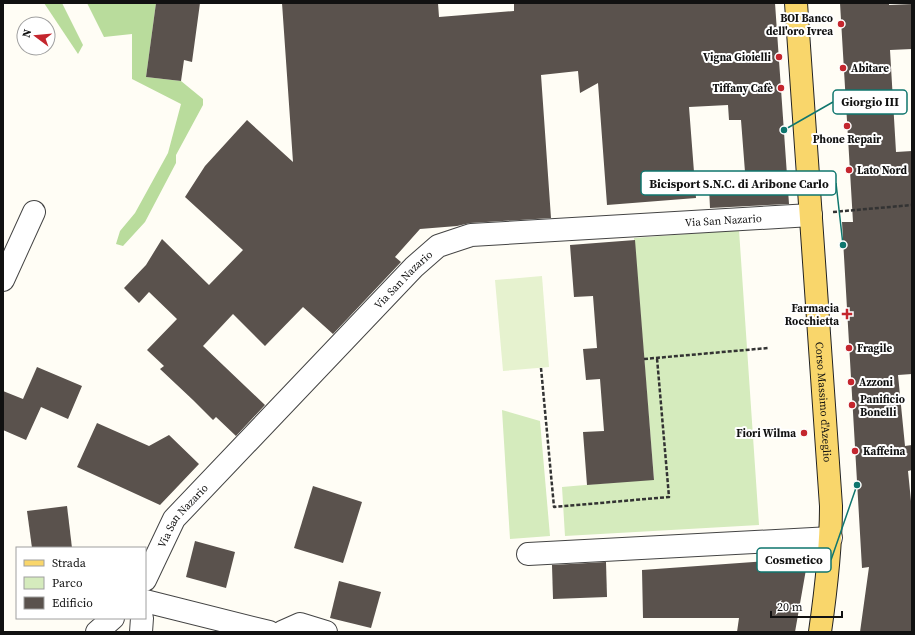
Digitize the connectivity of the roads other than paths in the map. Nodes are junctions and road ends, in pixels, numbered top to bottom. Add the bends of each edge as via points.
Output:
1 (796, 3) edge
2 (34, 212) dead end
3 (820, 214) junction
4 (3, 280) edge
5 (831, 538) junction
6 (528, 554) dead end
7 (146, 578) edge
8 (146, 601) edge
9 (112, 619) edge
10 (142, 619) edge
11 (97, 632) edge
12 (141, 632) edge
13 (269, 632) edge
14 (282, 632) edge
15 (326, 632) edge
16 (820, 632) edge

1 - 3 main road, Corso Massimo d'Azeglio
2 - 4 street
3 - 5 main road, Corso Massimo d'Azeglio
3 - 7 street, Via San Nazario via 471,235 438,246 414,267 174,519
5 - 6 street
5 - 16 main road, Corso Massimo d'Azeglio
8 - 13 street
9 - 11 street
10 - 12 street
14 - 15 street via 300,624

